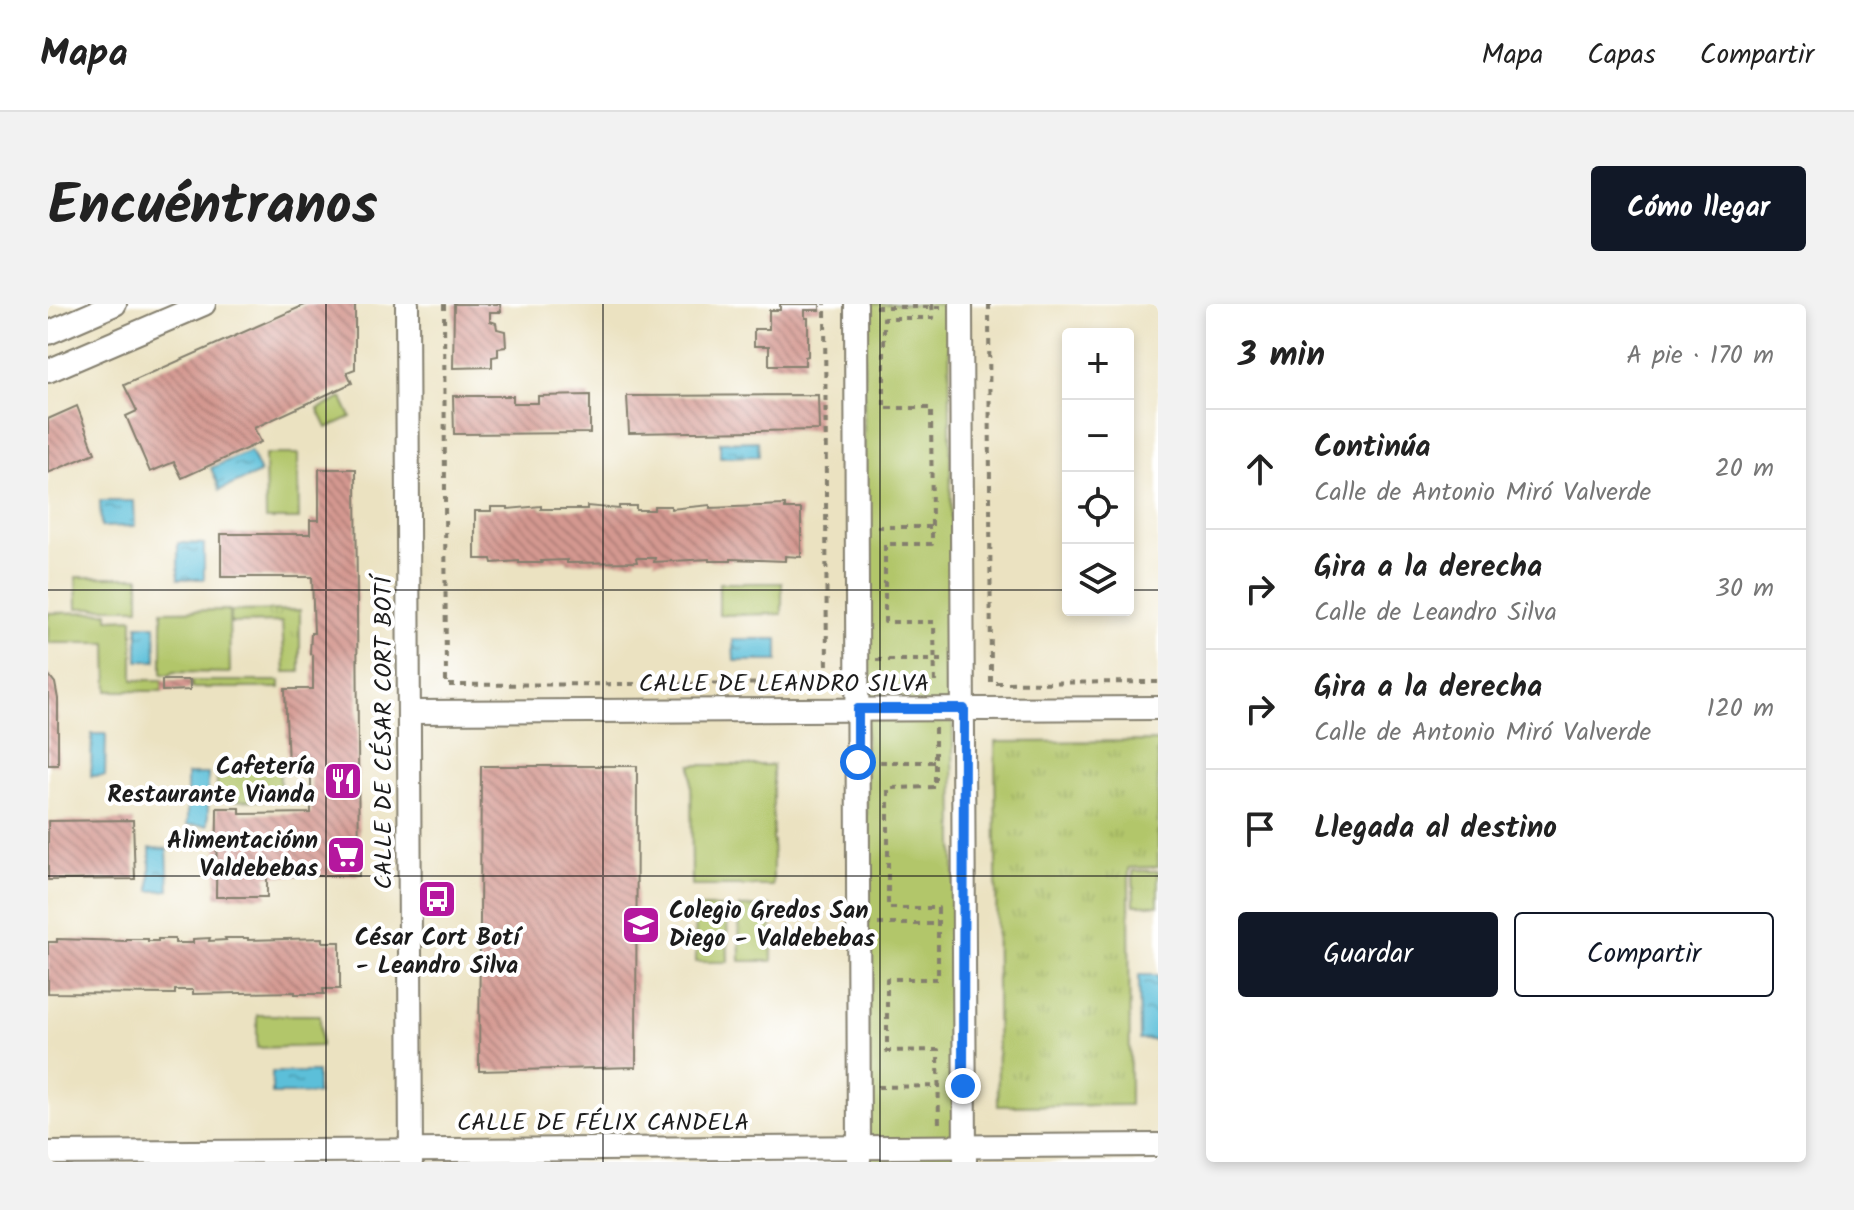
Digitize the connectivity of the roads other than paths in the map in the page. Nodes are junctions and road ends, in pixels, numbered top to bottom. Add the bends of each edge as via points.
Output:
1 (115, 304) edge
2 (204, 304) edge
3 (407, 304) edge
4 (860, 306) edge
5 (957, 306) edge
6 (48, 333) edge
7 (48, 371) edge
8 (1158, 708) edge
9 (858, 709) junction
10 (964, 709) junction
11 (410, 712) junction
12 (1158, 1145) edge
13 (48, 1153) edge
14 (859, 1154) edge
15 (965, 1154) edge
16 (410, 1156) edge

1 - 6 street
2 - 7 street
3 - 11 street, CALLE DE CÉSAR CORT BOTÍ
4 - 9 street
5 - 10 street
8 - 10 street, CALLE DE LEANDRO SILVA
9 - 10 street, CALLE DE LEANDRO SILVA
9 - 11 street, CALLE DE LEANDRO SILVA
9 - 14 street
10 - 15 street
11 - 16 street, CALLE DE CÉSAR CORT BOTÍ
12 - 15 street, CALLE DE FÉLIX CANDELA
13 - 16 street, CALLE DE FÉLIX CANDELA
14 - 15 street, CALLE DE FÉLIX CANDELA
14 - 16 street, CALLE DE FÉLIX CANDELA

